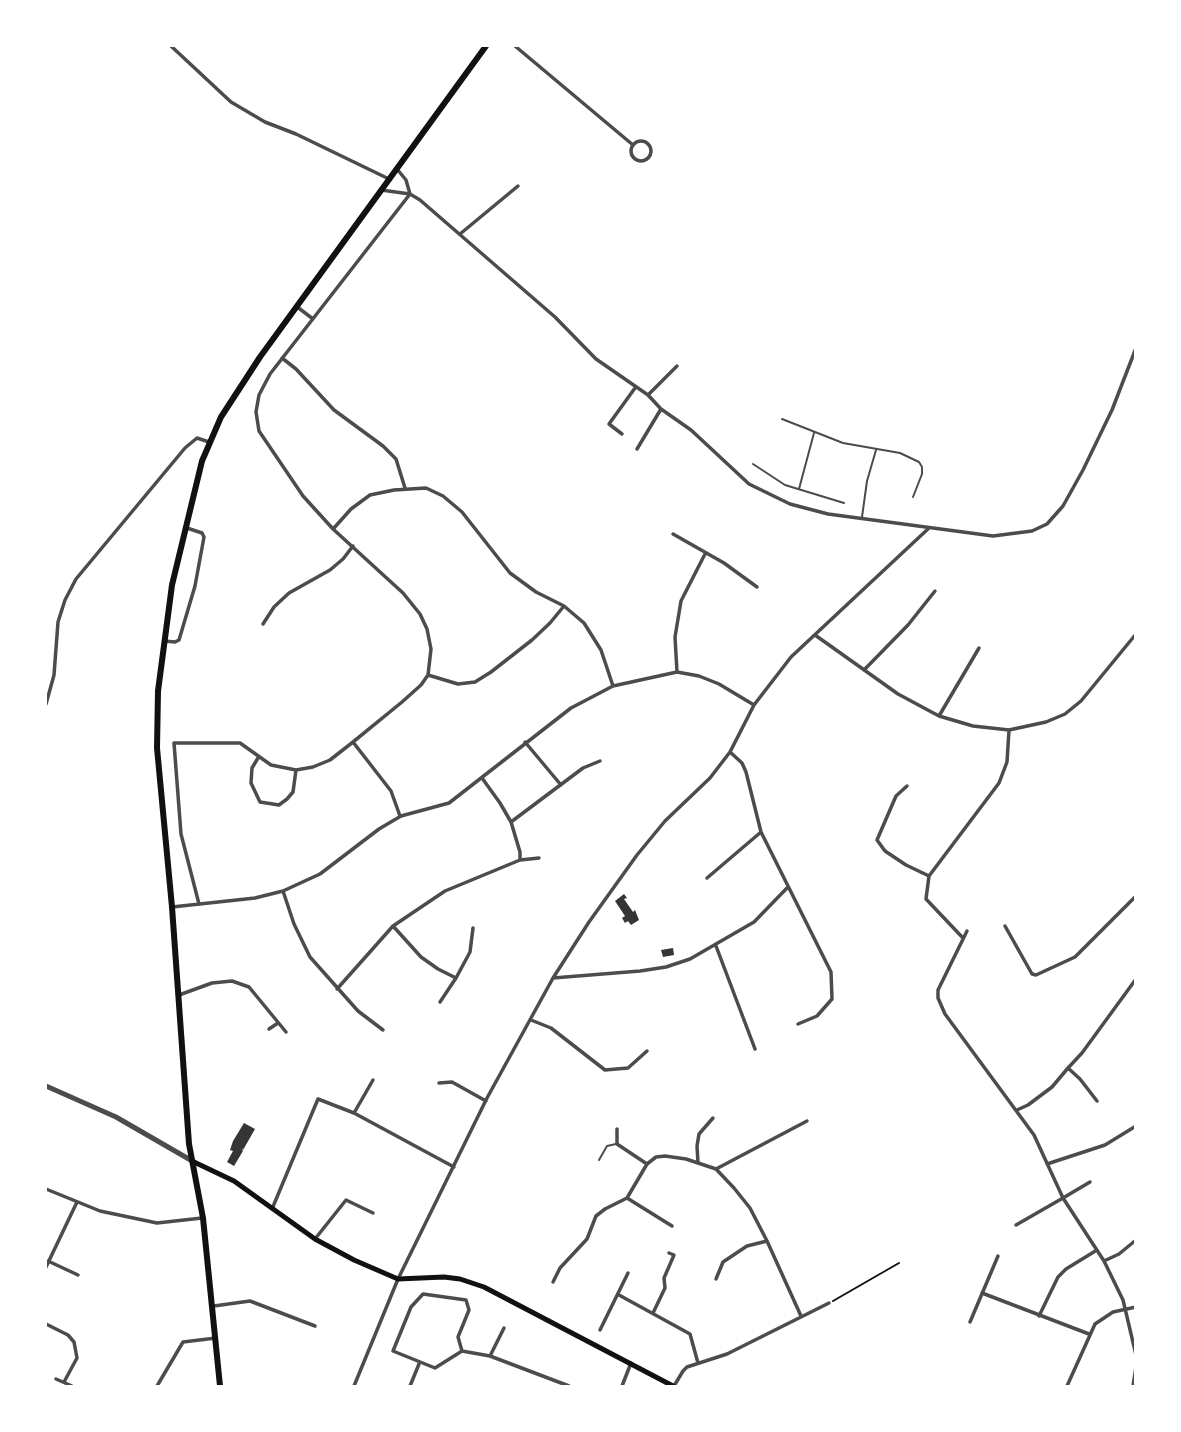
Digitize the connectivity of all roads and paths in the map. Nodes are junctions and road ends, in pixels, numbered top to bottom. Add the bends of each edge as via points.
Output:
1 (171, 46) edge
2 (486, 46) edge
3 (515, 46) edge
4 (633, 145) junction
5 (397, 168) junction
6 (389, 179) junction
7 (518, 186) dead end
8 (381, 190) junction
9 (410, 194) junction
10 (460, 234) junction
11 (296, 306) junction
12 (313, 318) junction
13 (1136, 348) edge
14 (282, 358) junction
15 (677, 366) dead end
16 (635, 388) junction
17 (648, 395) junction
18 (661, 409) junction
19 (782, 419) dead end
20 (814, 432) junction
21 (622, 434) dead end
22 (209, 442) junction
23 (876, 448) junction
24 (637, 449) dead end
25 (753, 464) dead end
26 (405, 488) junction
27 (799, 489) junction
28 (914, 497) dead end
29 (844, 503) dead end
30 (862, 518) junction
31 (185, 528) junction
32 (333, 528) junction
33 (929, 528) junction
34 (666, 537) dead end
35 (353, 546) junction
36 (705, 554) junction
37 (757, 587) dead end
38 (935, 591) dead end
39 (564, 606) junction
40 (263, 624) dead end
41 (1136, 634) edge
42 (815, 635) junction
43 (164, 641) junction
44 (979, 648) dead end
45 (864, 670) junction
46 (677, 672) junction
47 (428, 675) junction
48 (613, 686) junction
49 (46, 704) edge
50 (754, 705) junction
51 (939, 716) junction
52 (1009, 730) junction
53 (525, 742) junction
54 (352, 743) junction
55 (730, 752) junction
56 (258, 758) junction
57 (600, 761) dead end
58 (296, 770) junction
59 (482, 778) junction
60 (561, 785) junction
61 (906, 786) dead end
62 (401, 817) junction
63 (511, 822) junction
64 (761, 832) junction
65 (539, 858) dead end
66 (520, 860) junction
67 (929, 876) junction
68 (707, 878) dead end
69 (788, 887) junction
70 (283, 891) junction
71 (1136, 896) edge
72 (199, 904) junction
73 (172, 907) junction
74 (393, 926) junction
75 (1005, 926) dead end
76 (473, 928) dead end
77 (967, 930) dead end
78 (963, 938) junction
79 (716, 946) junction
80 (456, 978) junction
81 (553, 978) junction
82 (1136, 979) edge
83 (337, 989) junction
84 (177, 996) junction
85 (440, 1003) dead end
86 (531, 1020) junction
87 (278, 1023) junction
88 (798, 1024) dead end
89 (269, 1028) dead end
90 (383, 1030) dead end
91 (286, 1032) dead end
92 (755, 1049) dead end
93 (647, 1051) dead end
94 (1068, 1068) junction
95 (373, 1080) dead end
96 (439, 1083) dead end
97 (46, 1086) edge
98 (486, 1101) junction
99 (1097, 1101) dead end
100 (1017, 1110) junction
101 (354, 1113) junction
102 (713, 1118) dead end
103 (807, 1121) dead end
104 (1136, 1126) edge
105 (617, 1129) dead end
106 (617, 1144) junction
107 (599, 1160) dead end
108 (194, 1162) junction
109 (698, 1163) junction
110 (647, 1164) junction
111 (1047, 1164) junction
112 (454, 1167) junction
113 (716, 1168) junction
114 (1090, 1182) dead end
115 (46, 1189) edge
116 (627, 1198) junction
117 (1064, 1199) junction
118 (77, 1202) junction
119 (272, 1209) junction
120 (373, 1213) dead end
121 (203, 1218) junction
122 (1016, 1224) dead end
123 (672, 1226) dead end
124 (315, 1239) junction
125 (1136, 1240) edge
126 (767, 1241) junction
127 (1097, 1250) junction
128 (670, 1253) dead end
129 (998, 1256) dead end
130 (48, 1261) junction
131 (1104, 1261) junction
132 (899, 1263) dead end
133 (46, 1268) edge
134 (628, 1273) dead end
135 (78, 1275) dead end
136 (398, 1279) junction
137 (716, 1279) dead end
138 (554, 1282) dead end
139 (982, 1293) junction
140 (619, 1295) junction
141 (829, 1303) joint
142 (211, 1307) junction
143 (1136, 1307) edge
144 (1124, 1308) junction
145 (653, 1313) junction
146 (801, 1316) junction
147 (1039, 1316) junction
148 (970, 1322) dead end
149 (46, 1324) edge
150 (315, 1326) dead end
151 (504, 1328) dead end
152 (600, 1331) dead end
153 (1089, 1334) junction
154 (216, 1338) junction
155 (462, 1351) junction
156 (1136, 1355) edge
157 (490, 1356) junction
158 (631, 1363) junction
159 (698, 1363) junction
160 (419, 1364) junction
161 (1136, 1367) edge
162 (55, 1379) dead end
163 (64, 1382) junction
164 (72, 1387) edge
165 (157, 1387) edge
166 (220, 1387) edge
167 (354, 1387) edge
168 (410, 1387) edge
169 (569, 1387) edge
170 (622, 1387) edge
171 (673, 1387) edge
172 (1067, 1387) edge
173 (1133, 1387) edge

1 - 6 street via 231,102
2 - 5 main road
3 - 4 street
4 - 4 street via 636,160 649,157 647,143
5 - 6 main road
5 - 9 street
6 - 8 main road
7 - 10 street
8 - 9 street
8 - 11 main road
9 - 10 street
9 - 12 street
10 - 16 street via 596,359
11 - 12 street
11 - 22 main road
12 - 14 street
13 - 33 street via 1083,470 1048,524 993,536
14 - 26 street via 334,410 396,459
14 - 32 street via 259,395 259,431 297,488
15 - 17 street
16 - 17 street
16 - 21 street via 609,424
17 - 18 street
18 - 24 street
18 - 30 street via 760,490 806,509
19 - 20 lane
20 - 23 lane
20 - 27 lane
22 - 31 main road
22 - 49 street via 197,439 185,448 76,579 58,622 54,675
23 - 28 lane via 919,462 922,474
23 - 30 lane
25 - 27 lane
26 - 32 street via 370,495
26 - 39 street via 426,488 443,496 462,512 510,573
27 - 29 lane
30 - 33 street
31 - 43 main road
31 - 43 street via 202,533 204,542 179,640
32 - 35 street
33 - 42 street
34 - 36 street via 672,532
35 - 40 street via 330,570 289,593
35 - 47 street via 420,614 432,649
36 - 37 street
36 - 46 street via 681,601 675,637
38 - 45 street
39 - 47 street via 531,640 475,682 458,684
39 - 48 street via 584,623 601,650
41 - 52 street via 1065,714
42 - 45 street
42 - 50 street via 791,657
43 - 73 main road via 157,748
44 - 51 street
45 - 51 street
46 - 48 street
46 - 50 street via 709,680
47 - 54 street
48 - 53 street via 571,708
50 - 55 street
51 - 52 street
52 - 67 street via 1007,762 999,783
53 - 59 street
53 - 60 street
54 - 58 street via 330,760
54 - 62 street via 391,791
55 - 64 street via 746,772
55 - 81 street via 637,855
56 - 58 street
56 - 58 street via 251,783 260,802 279,805 287,799 293,792
56 - 72 street via 240,743 174,743 181,834
57 - 60 street
59 - 62 street via 449,803
59 - 63 street
60 - 63 street
61 - 67 street via 896,796 877,840 885,851
62 - 70 street via 320,874
63 - 66 street
64 - 68 street
64 - 69 street
65 - 66 street
66 - 74 street via 445,891
67 - 78 street via 926,899
69 - 79 street via 754,922
69 - 88 street via 831,972 832,999 817,1016
70 - 72 street
70 - 83 street via 310,957
71 - 75 street via 1076,957 1036,975
72 - 73 street
73 - 84 main road
74 - 80 street via 421,957
74 - 83 street
76 - 80 street via 470,952
77 - 78 street
78 - 100 street via 938,998 945,1014
79 - 81 street via 666,967
79 - 92 street
80 - 85 street
81 - 86 street
82 - 94 street
83 - 90 street
84 - 87 street via 232,981 249,987
84 - 108 main road
86 - 93 street via 551,1028 605,1070 628,1068
86 - 98 street
87 - 89 street
87 - 91 street
94 - 99 street
94 - 100 street via 1052,1087
95 - 101 street
96 - 98 street via 452,1082
97 - 108 street via 116,1117
98 - 112 street
100 - 111 street
101 - 112 street
101 - 119 street via 318,1099
102 - 109 street via 699,1135
103 - 113 street
104 - 111 street via 1105,1145
105 - 106 street
106 - 107 lane via 607,1146
106 - 110 street
108 - 119 main road via 234,1181
108 - 121 main road
109 - 110 street via 665,1156
109 - 113 street
110 - 116 street
111 - 117 street
112 - 136 street
113 - 126 street via 750,1208
114 - 117 street
115 - 118 street
116 - 123 street
116 - 138 street via 596,1216 587,1239
117 - 122 street
117 - 127 street
118 - 121 street via 157,1223
118 - 130 street
119 - 124 main road
120 - 124 street via 346,1200
121 - 142 main road
124 - 136 main road
125 - 131 street
126 - 137 street via 747,1246 723,1262
126 - 146 street
127 - 131 street
127 - 147 street via 1058,1277
128 - 145 street via 674,1255 664,1278 665,1288
129 - 139 street
130 - 133 street
130 - 135 street
131 - 144 street
132 - 141 path
134 - 140 street
136 - 158 main road via 444,1277 484,1287
136 - 167 street
139 - 147 street
139 - 148 street
140 - 145 street
140 - 152 street
141 - 146 street
142 - 150 street via 250,1301
142 - 154 main road
143 - 144 street
144 - 153 street via 1103,1317
144 - 156 street
145 - 159 street via 690,1334
146 - 159 street via 727,1354
147 - 153 street
149 - 163 street via 74,1342 77,1358
151 - 157 street
153 - 172 street
154 - 165 street via 183,1342
154 - 166 main road
155 - 157 street
155 - 160 street via 435,1368
155 - 160 street via 458,1337 469,1310 466,1300 423,1294 411,1307 393,1351
157 - 169 street
158 - 170 street
158 - 171 main road
159 - 171 street via 683,1371
160 - 168 street
161 - 173 street
162 - 163 street
163 - 164 street

